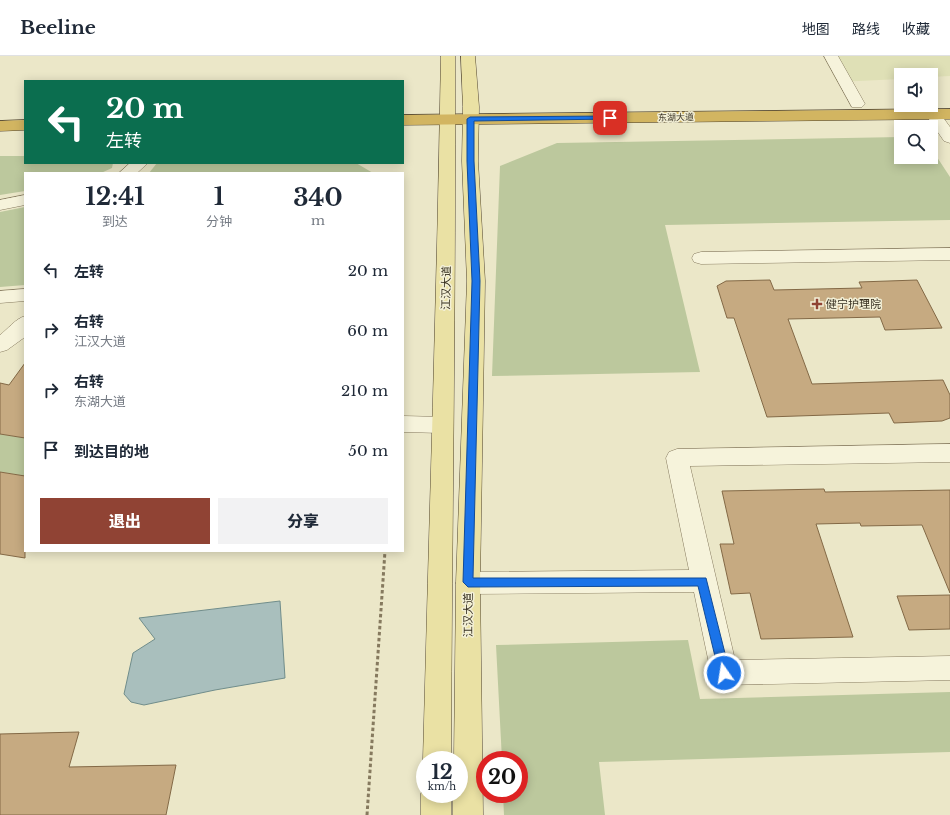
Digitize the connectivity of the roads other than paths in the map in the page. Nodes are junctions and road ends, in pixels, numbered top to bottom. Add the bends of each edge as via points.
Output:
1 (448, 56) edge
2 (468, 56) edge
3 (832, 56) edge
4 (894, 103) edge
5 (950, 103) edge
6 (857, 104) junction
7 (404, 108) edge
8 (894, 111) edge
9 (938, 111) edge
10 (24, 113) edge
11 (448, 113) junction
12 (470, 113) junction
13 (0, 114) edge
14 (404, 120) edge
15 (24, 125) edge
16 (0, 126) edge
17 (950, 138) edge
18 (139, 164) edge
19 (128, 172) edge
20 (24, 200) edge
21 (0, 205) edge
22 (950, 254) edge
23 (701, 258) dead end
24 (24, 296) edge
25 (0, 297) edge
26 (24, 324) edge
27 (0, 345) edge
28 (404, 424) edge
29 (442, 425) junction
30 (950, 453) edge
31 (703, 581) junction
32 (468, 582) junction
33 (950, 668) edge
34 (436, 751) edge
35 (436, 803) edge
36 (436, 815) edge
37 (468, 815) edge

1 - 11 main road, 江汉大道
2 - 12 main road, 江汉大道
3 - 6 street
4 - 6 highway, 东湖大道
5 - 9 highway, 东湖大道
6 - 12 highway, 东湖大道
7 - 11 highway, 东湖大道
8 - 12 highway, 东湖大道
9 - 17 street
10 - 13 highway
11 - 12 highway, 东湖大道
11 - 14 highway, 东湖大道
11 - 29 main road, 江汉大道 via 447,280
12 - 32 main road, 江汉大道 via 476,281
15 - 16 highway
18 - 19 street
20 - 21 street
22 - 23 street
24 - 25 street
26 - 27 street
28 - 29 street
29 - 34 main road, 江汉大道
30 - 31 street via 677,458
31 - 32 street
31 - 33 street via 724,673
32 - 37 main road, 江汉大道
35 - 36 main road

